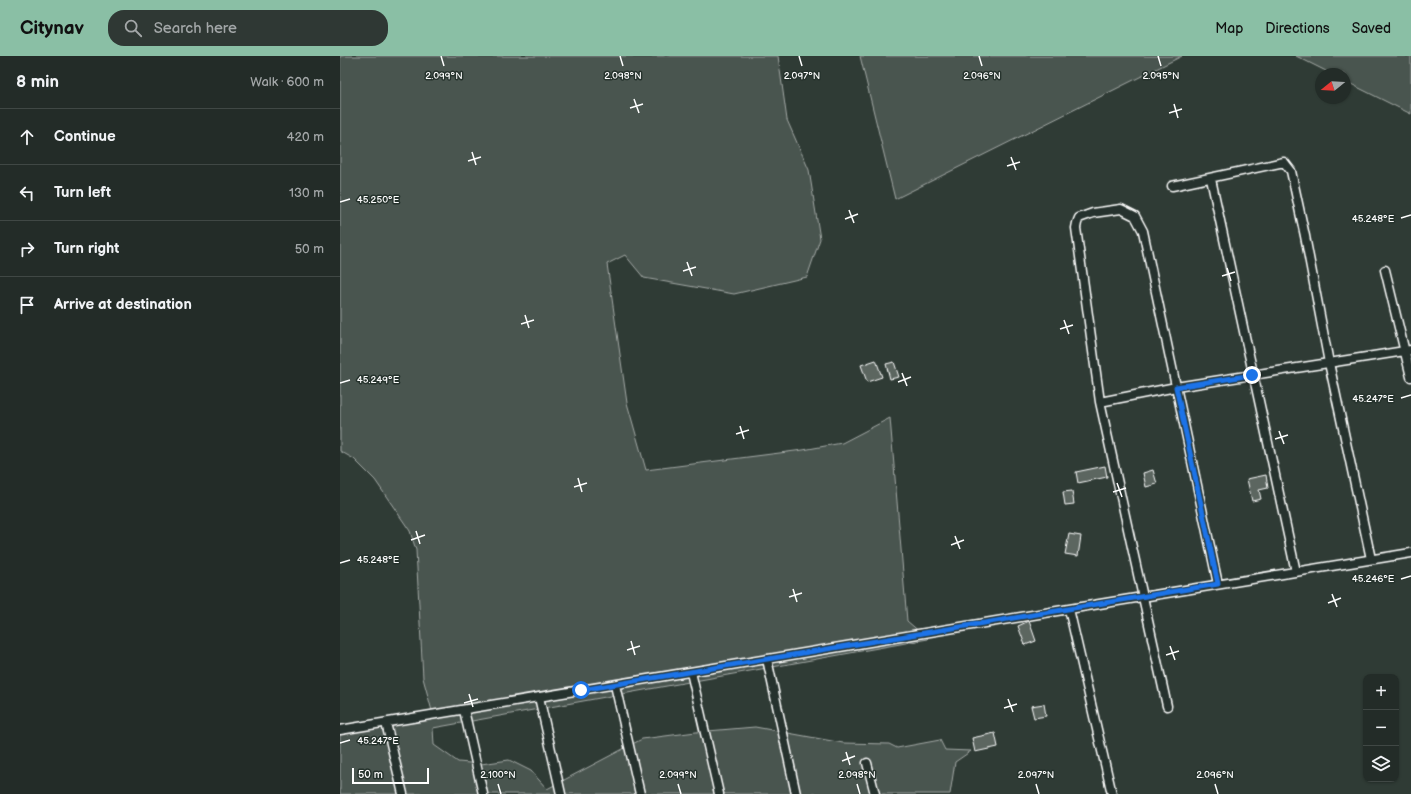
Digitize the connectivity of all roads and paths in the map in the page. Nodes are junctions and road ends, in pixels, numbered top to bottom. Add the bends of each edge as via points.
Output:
1 (1210, 179) junction
2 (1172, 186) dead end
3 (1384, 270) dead end
4 (1408, 351) edge
5 (1329, 363) junction
6 (1252, 375) junction
7 (1411, 377) edge
8 (1176, 387) junction
9 (1100, 402) junction
10 (1411, 553) edge
11 (1372, 559) junction
12 (1296, 572) junction
13 (1218, 584) junction
14 (1144, 596) junction
15 (1069, 609) junction
16 (767, 659) junction
17 (691, 672) junction
18 (615, 685) junction
19 (539, 697) junction
20 (1167, 706) dead end
21 (464, 710) junction
22 (386, 723) junction
23 (340, 730) edge
24 (868, 763) dead end
25 (403, 794) edge
26 (483, 794) edge
27 (561, 794) edge
28 (640, 794) edge
29 (719, 794) edge
30 (796, 794) edge
31 (875, 794) edge
32 (1112, 794) edge

1 - 2 street
1 - 5 street via 1284,162 1291,171
1 - 6 street
3 - 4 street
4 - 5 street
4 - 7 street
5 - 6 street
5 - 11 street
6 - 8 street
6 - 12 street
8 - 9 street
8 - 9 street via 1143,230 1135,216 1121,209 1093,213 1079,218 1076,228
8 - 13 street
9 - 14 street
10 - 11 street
11 - 12 street
12 - 13 street
13 - 14 street
14 - 15 street
14 - 20 street
15 - 16 street
15 - 32 street
16 - 17 street
16 - 30 street
17 - 18 street
17 - 29 street
18 - 19 street
18 - 28 street
19 - 21 street
19 - 27 street
21 - 22 street
21 - 26 street
22 - 23 street
22 - 25 street
24 - 31 street

